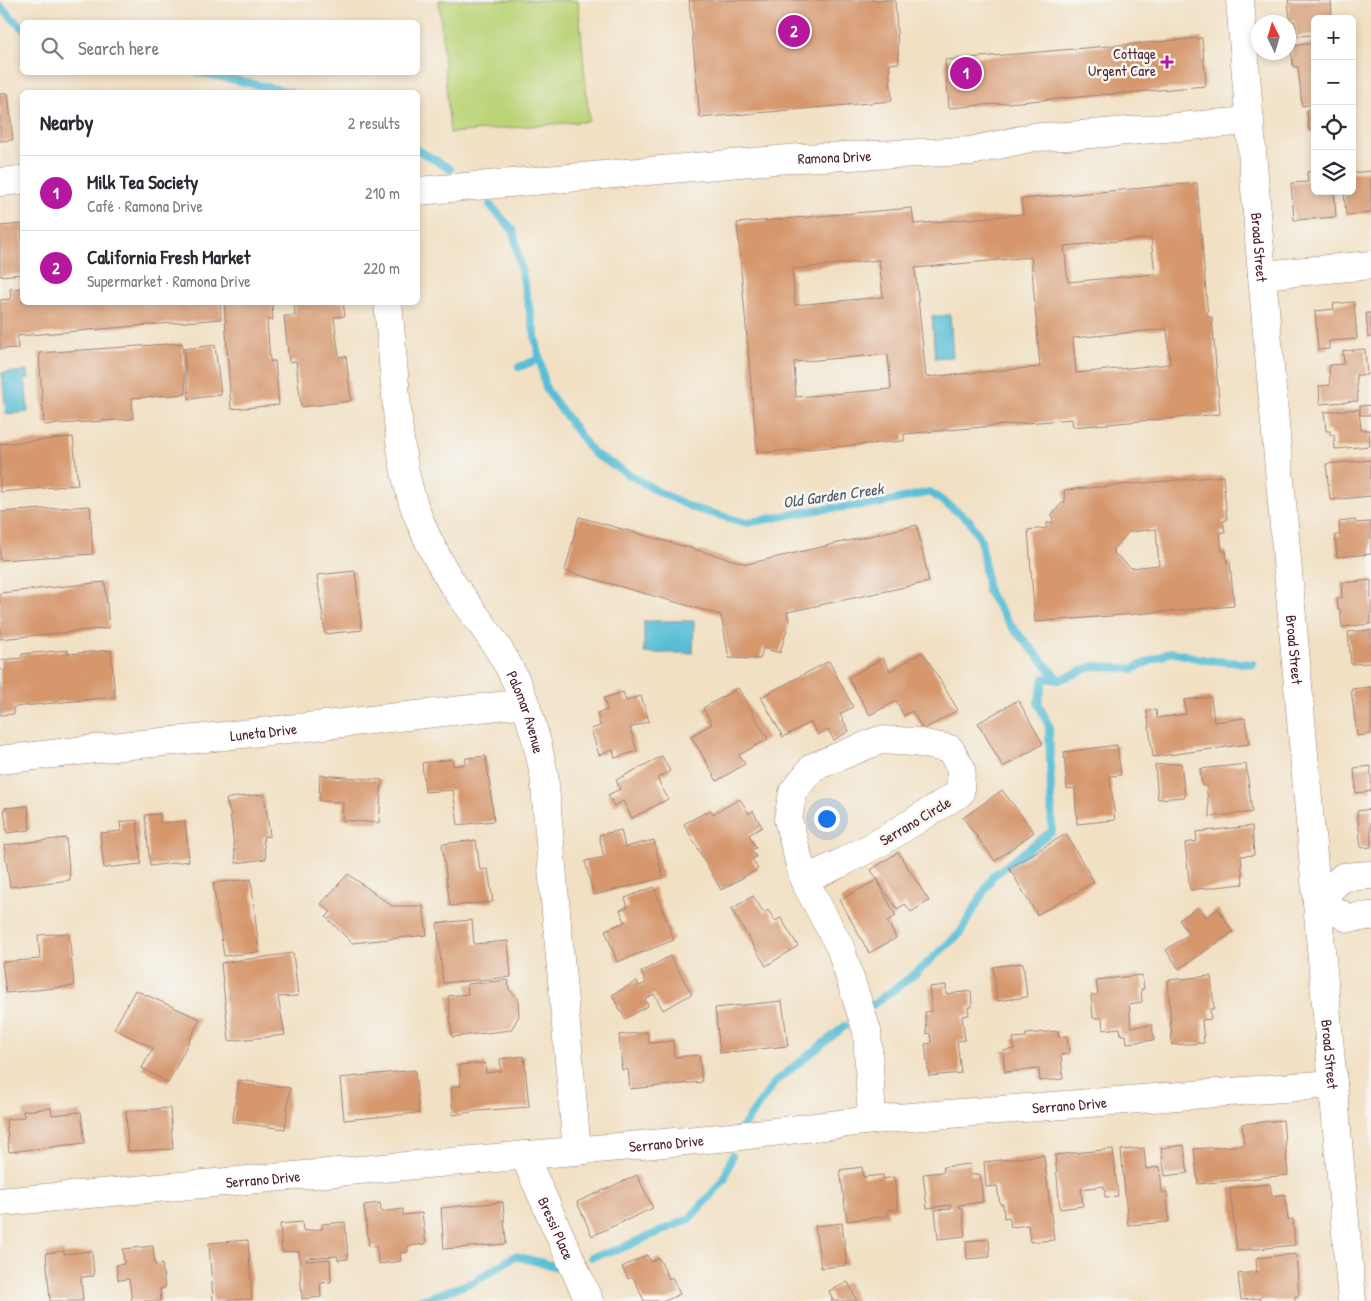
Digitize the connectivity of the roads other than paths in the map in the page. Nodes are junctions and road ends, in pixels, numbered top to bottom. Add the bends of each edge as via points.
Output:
1 (1240, 0) edge
2 (1250, 121) junction
3 (20, 180) edge
4 (0, 182) edge
5 (420, 191) edge
6 (1371, 266) edge
7 (1262, 275) junction
8 (388, 305) edge
9 (526, 703) junction
10 (0, 760) edge
11 (1371, 874) edge
12 (804, 880) junction
13 (1317, 901) junction
14 (1371, 916) edge
15 (1333, 1084) junction
16 (872, 1120) junction
17 (577, 1151) junction
18 (524, 1155) junction
19 (0, 1202) edge
20 (589, 1301) edge
21 (1352, 1301) edge

1 - 2 street, Broad Street
2 - 5 street, Ramona Drive via 1034,138 971,151 799,158
2 - 7 street, Broad Street
3 - 4 street
6 - 7 street
7 - 13 street, Broad Street
8 - 9 street, Palomar Avenue via 400,446 418,517 452,582 492,638
9 - 10 street, Luneta Drive
9 - 17 street, Palomar Avenue via 544,775
11 - 13 street via 1343,877
12 - 12 street, Serrano Circle via 788,819 794,792 813,767 880,740 950,749 961,768 960,793 879,843
12 - 16 street, Serrano Circle via 840,946 867,1031
13 - 14 street via 1348,918
13 - 15 street, Broad Street
15 - 16 street, Serrano Drive
15 - 21 street, Broad Street
16 - 17 street, Serrano Drive
17 - 18 street, Serrano Drive
18 - 19 street, Serrano Drive
18 - 20 street, Bressi Place

